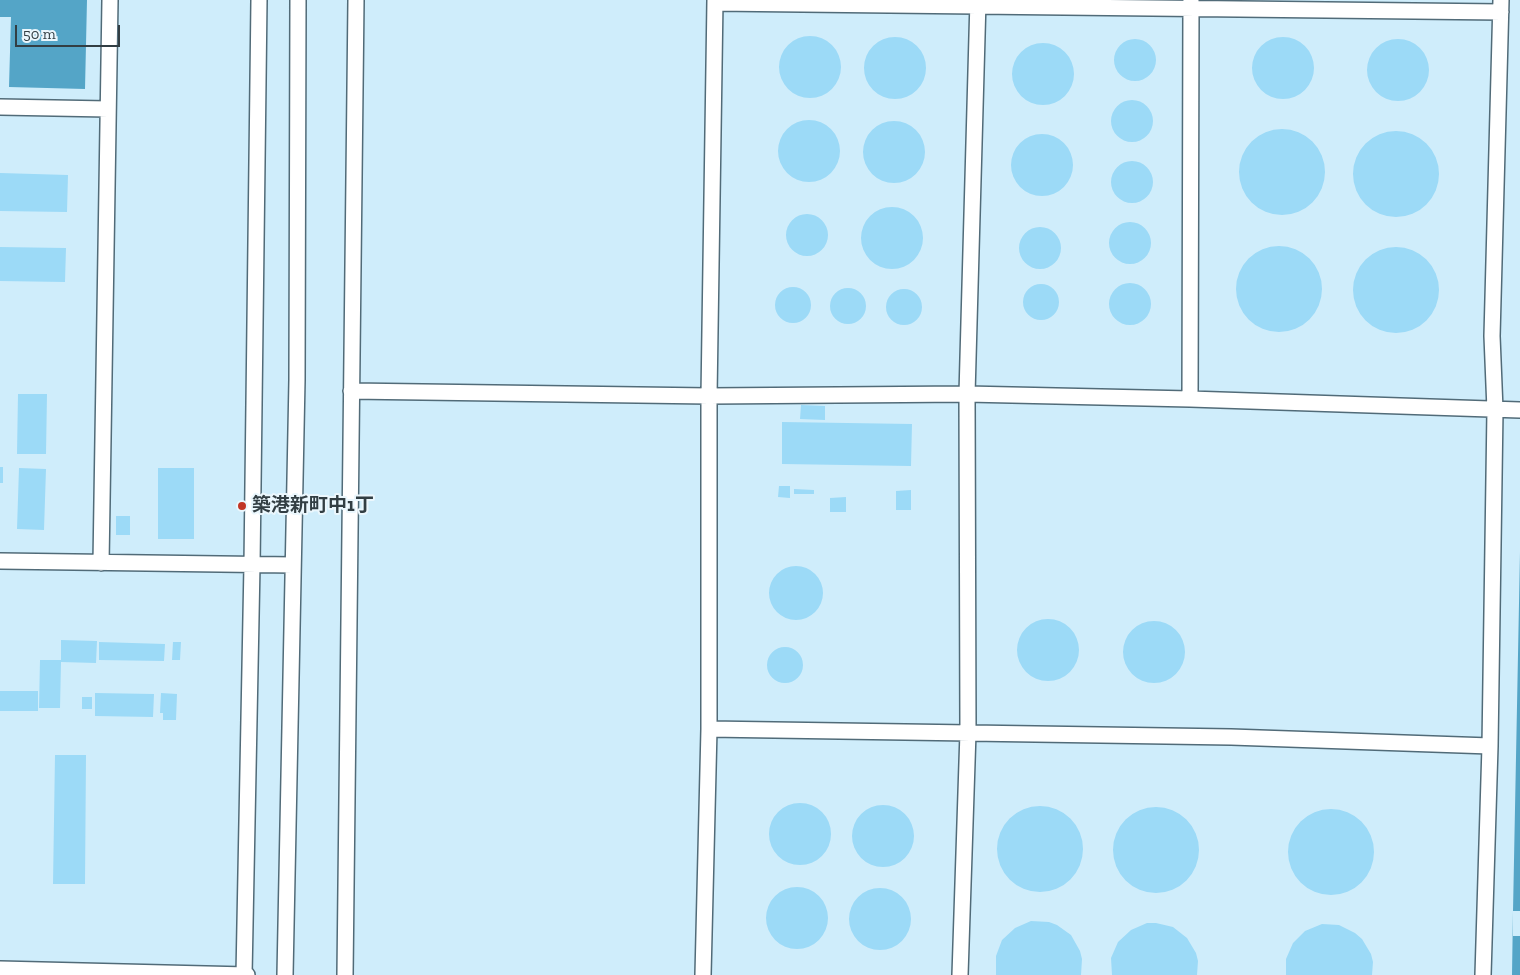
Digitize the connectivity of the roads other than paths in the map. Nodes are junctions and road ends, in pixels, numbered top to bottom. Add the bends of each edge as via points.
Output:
1 (110, 0) edge
2 (259, 0) edge
3 (298, 0) edge
4 (356, 0) edge
5 (715, 2) edge
6 (978, 3) edge
7 (1191, 4) edge
8 (1501, 6) edge
9 (0, 107) edge
10 (108, 109) junction
11 (351, 391) junction
12 (967, 394) junction
13 (709, 396) junction
14 (1190, 399) junction
15 (1495, 410) junction
16 (1520, 410) edge
17 (0, 561) edge
18 (101, 563) junction
19 (252, 565) junction
20 (293, 565) junction
21 (710, 729) junction
22 (968, 732) junction
23 (1490, 746) junction
24 (0, 969) edge
25 (245, 975) edge
26 (285, 975) edge
27 (345, 975) edge
28 (703, 975) edge
29 (960, 975) edge
30 (1483, 975) edge

1 - 10 street
2 - 19 street
3 - 20 street
4 - 11 street
5 - 6 street
5 - 13 street
6 - 7 street
6 - 12 street
7 - 8 street
7 - 14 street
8 - 15 street via 1492,336
9 - 10 street
10 - 18 street
11 - 13 street
11 - 27 street
12 - 13 street
12 - 14 street
12 - 22 street
13 - 21 street
14 - 15 street
15 - 16 street
15 - 23 street
17 - 18 street
18 - 19 street
19 - 20 street
19 - 25 street
20 - 26 street
21 - 22 street
21 - 28 street
22 - 23 street
22 - 29 street
23 - 30 street
24 - 25 street

